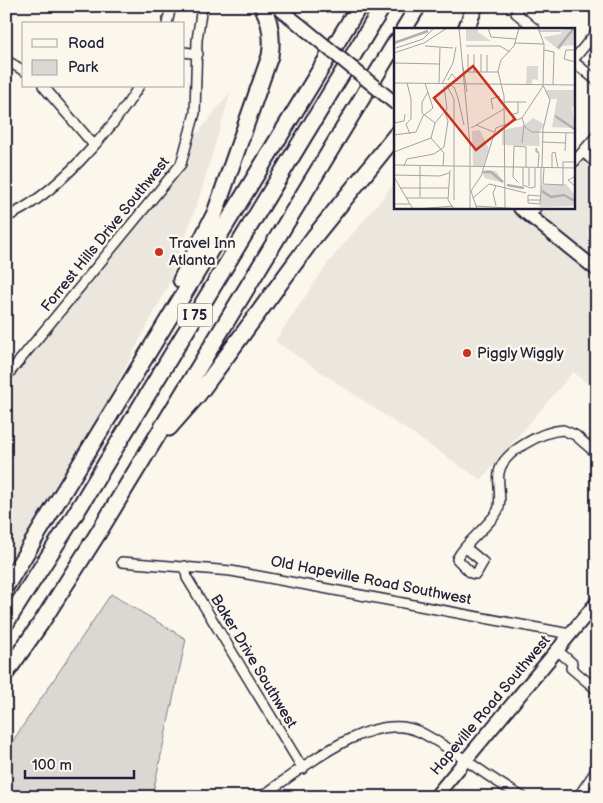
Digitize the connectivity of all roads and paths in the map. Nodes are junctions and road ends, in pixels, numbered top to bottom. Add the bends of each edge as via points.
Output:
1 (171, 6) edge
2 (202, 6) edge
3 (262, 6) edge
4 (276, 6) edge
5 (360, 6) edge
6 (383, 6) edge
7 (418, 6) edge
8 (475, 6) edge
9 (518, 6) edge
10 (353, 13) edge
11 (167, 22) edge
12 (405, 28) edge
13 (466, 28) edge
14 (534, 28) edge
15 (597, 31) edge
16 (394, 45) edge
17 (185, 52) edge
18 (198, 54) junction
19 (576, 57) edge
20 (6, 60) edge
21 (576, 62) edge
22 (22, 70) edge
23 (597, 81) edge
24 (45, 88) edge
25 (138, 88) edge
26 (394, 102) edge
27 (597, 135) edge
28 (394, 137) edge
29 (93, 144) junction
30 (583, 152) junction
31 (576, 160) edge
32 (597, 164) edge
33 (528, 210) edge
34 (6, 217) edge
35 (597, 270) edge
36 (6, 377) edge
37 (151, 446) junction
38 (597, 454) edge
39 (74, 477) junction
40 (466, 548) dead end
41 (122, 562) dead end
42 (185, 566) junction
43 (6, 586) edge
44 (597, 602) edge
45 (6, 623) edge
46 (570, 634) junction
47 (558, 650) junction
48 (6, 673) edge
49 (597, 690) edge
50 (465, 761) junction
51 (303, 769) junction
52 (597, 769) edge
53 (594, 780) edge
54 (261, 797) edge
55 (435, 797) edge
56 (523, 797) edge
57 (578, 797) edge

1 - 11 street
2 - 18 street, Forrest Hills Drive Southwest
3 - 39 highway via 271,27 270,56 216,213 190,265 101,420
4 - 26 street, bridge
5 - 10 highway
6 - 45 highway, I 75
7 - 12 highway
8 - 13 highway
9 - 14 street via 516,13
10 - 39 highway
15 - 19 street
16 - 37 highway, I 75
17 - 18 street
18 - 36 street, Forrest Hills Drive Southwest via 196,113 181,164
20 - 22 street
21 - 23 street
24 - 29 street
25 - 29 street
27 - 30 street
28 - 37 highway via 296,259 198,395
29 - 34 street via 43,197
30 - 31 street
30 - 32 street
33 - 35 street
37 - 48 highway, I 75 via 41,623
38 - 40 street via 575,434 563,430 518,446 499,471 497,512
39 - 43 highway
41 - 42 street, Old Hapeville Road Southwest
42 - 46 street, Old Hapeville Road Southwest via 278,579
42 - 51 street, Baker Drive Southwest via 188,578
44 - 46 street
46 - 47 street, Hapeville Road Southwest
47 - 49 street via 572,663 571,668
47 - 50 street, Hapeville Road Southwest
50 - 51 street via 420,732 394,726 351,738
50 - 55 street, Hapeville Road Southwest
50 - 56 street
51 - 54 street
52 - 53 street
53 - 57 street

